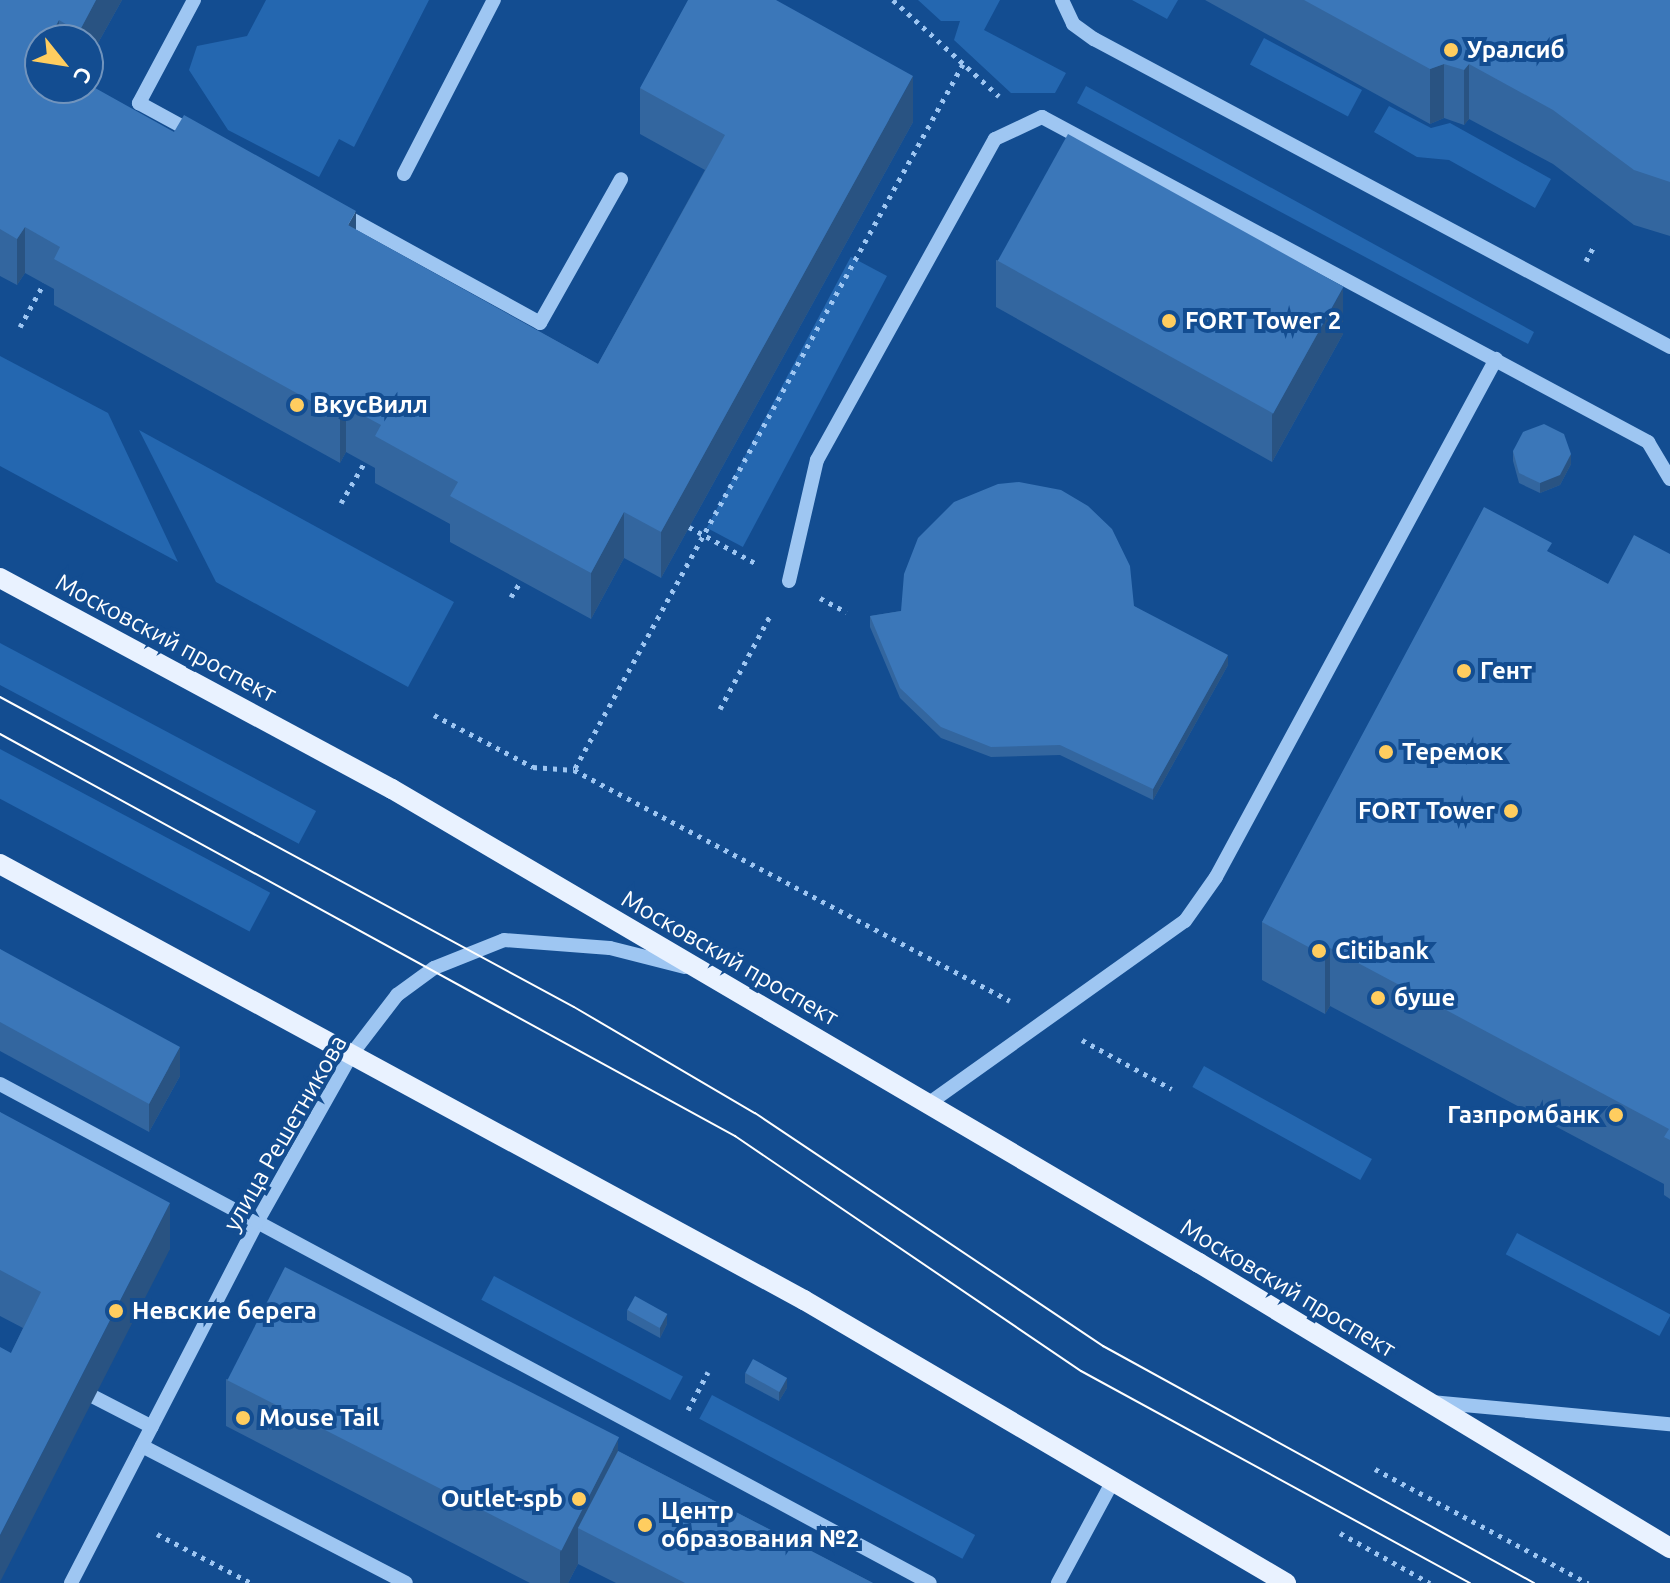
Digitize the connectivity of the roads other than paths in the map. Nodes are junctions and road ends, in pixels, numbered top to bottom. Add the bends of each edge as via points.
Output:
1 (194, 0) edge
2 (494, 0) edge
3 (1062, 0) edge
4 (208, 141) edge
5 (404, 174) dead end
6 (621, 179) dead end
7 (332, 209) edge
8 (1670, 347) edge
9 (1496, 359) junction
10 (1670, 479) edge
11 (0, 578) edge
12 (789, 581) road end
13 (0, 864) edge
14 (701, 971) junction
15 (351, 1055) junction
16 (0, 1084) edge
17 (928, 1104) junction
18 (257, 1222) junction
19 (94, 1397) edge
20 (1424, 1401) junction
21 (1670, 1424) edge
22 (152, 1427) junction
23 (142, 1446) junction
24 (1114, 1479) junction
25 (1670, 1548) edge
26 (71, 1583) edge
27 (406, 1583) edge
28 (930, 1583) edge
29 (1058, 1583) edge
30 (1286, 1583) edge

1 - 4 street via 139,103
2 - 5 street
3 - 8 street via 1073,24 1094,39
6 - 7 street via 540,323
9 - 10 street via 1648,442
9 - 12 street via 1042,117 995,139 825,446
9 - 17 street via 1216,877 1185,921
11 - 14 main road, Московский проспект via 392,789
13 - 15 main road
14 - 15 street, улица Решетникова via 610,948 504,940 434,968 397,995
14 - 17 main road, Московский проспект
15 - 18 street, улица Решетникова
15 - 24 main road via 804,1300
16 - 18 street
17 - 20 main road, Московский проспект
18 - 22 street, улица Решетникова
18 - 28 street
19 - 22 street
20 - 21 street, Московский проспект
20 - 25 main road, Московский проспект
22 - 23 street, улица Решетникова
23 - 26 street, улица Решетникова
23 - 27 street
24 - 29 street
24 - 30 main road

